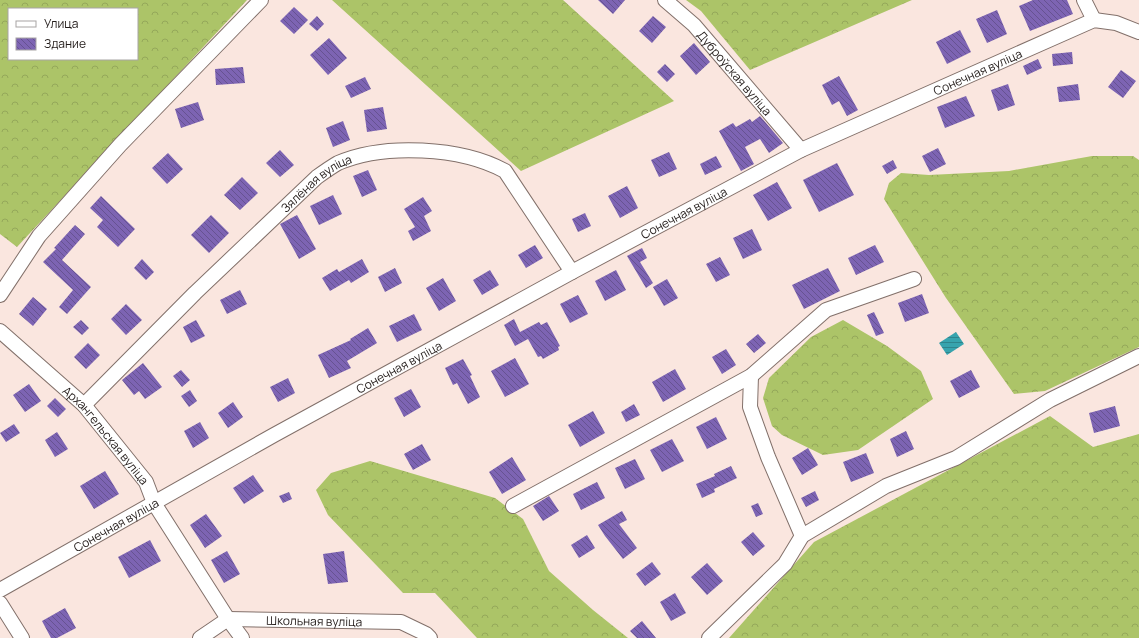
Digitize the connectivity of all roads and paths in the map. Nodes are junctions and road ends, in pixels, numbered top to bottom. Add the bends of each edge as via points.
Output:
1 (261, 0) edge
2 (665, 0) edge
3 (1084, 0) edge
4 (1094, 20) junction
5 (1139, 32) edge
6 (801, 150) junction
7 (572, 272) junction
8 (914, 279) dead end
9 (0, 295) edge
10 (0, 331) edge
11 (1139, 356) edge
12 (751, 376) junction
13 (84, 405) junction
14 (154, 502) junction
15 (513, 506) dead end
16 (802, 536) junction
17 (0, 590) edge
18 (0, 603) edge
19 (228, 619) junction
20 (22, 638) edge
21 (200, 638) edge
22 (242, 638) edge
23 (430, 638) edge
24 (709, 638) edge

1 - 9 street via 120,145 39,236
2 - 6 street, Дуброўская вуліца via 694,25
3 - 4 street
4 - 5 street via 1116,23
4 - 6 street, Сонечная вуліца
6 - 7 street, Сонечная вуліца
7 - 13 street, Зялёная вуліца via 505,171 490,163 450,154 411,150 368,154 338,163 317,177 195,293
7 - 14 street, Сонечная вуліца
8 - 12 street via 826,310
10 - 13 street, Архангельская вуліца
11 - 16 street via 1050,400 956,458 886,486
12 - 15 street
12 - 16 street via 750,407
13 - 14 street, Архангельская вуліца via 146,482
14 - 17 street, Сонечная вуліца
14 - 19 street, Архангельская вуліца
16 - 24 street via 785,564
18 - 20 street
19 - 21 street
19 - 22 street, Архангельская вуліца
19 - 23 street, Школьная вуліца via 401,622

